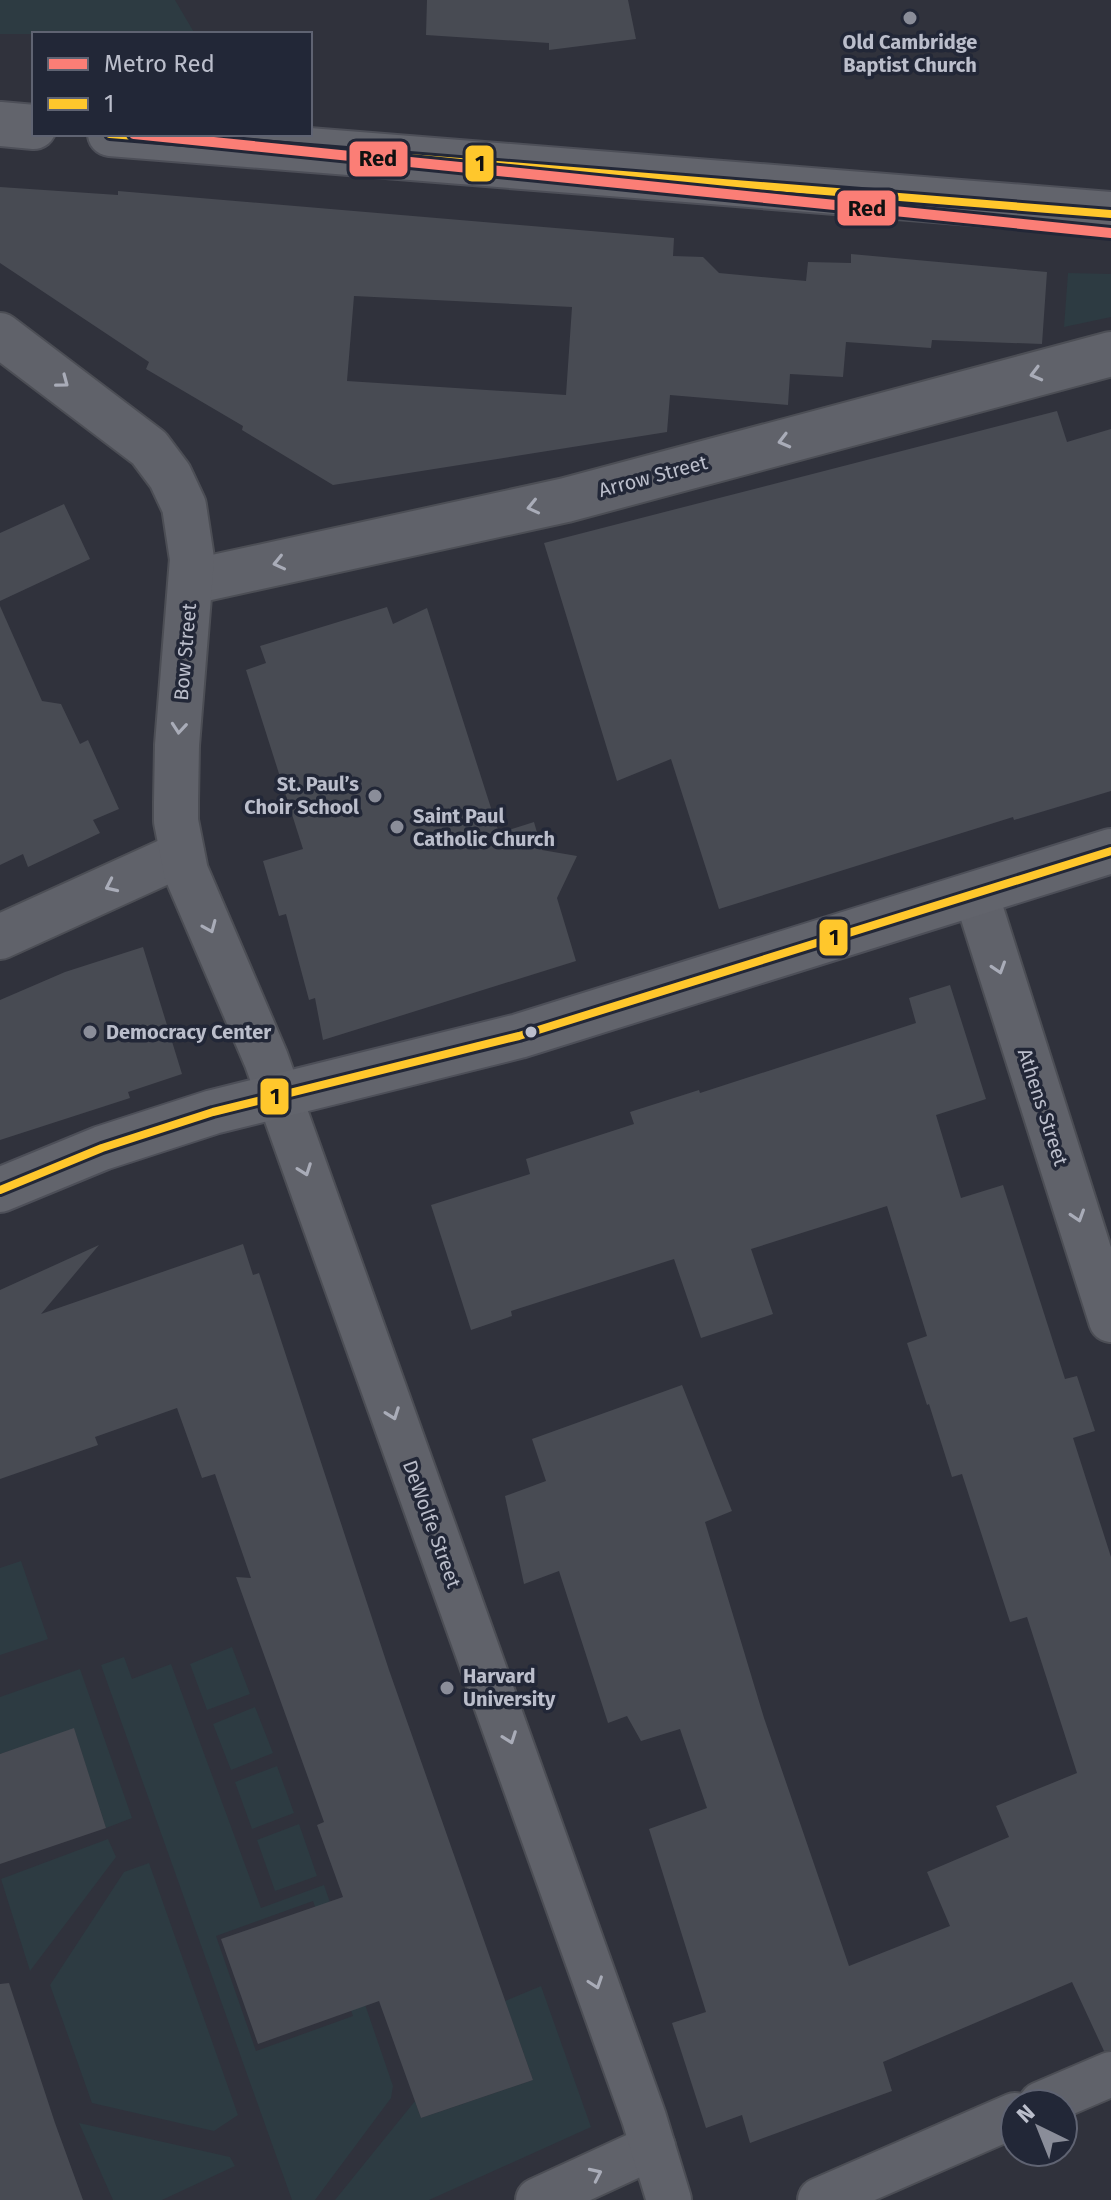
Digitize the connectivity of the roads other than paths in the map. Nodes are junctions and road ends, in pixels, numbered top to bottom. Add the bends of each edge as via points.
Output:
1 (0, 124) edge
2 (32, 127) edge
3 (135, 136) edge
4 (1111, 214) edge
5 (0, 335) edge
6 (1111, 354) edge
7 (191, 582) junction
8 (1111, 851) edge
9 (182, 854) junction
10 (976, 894) junction
11 (0, 937) edge
12 (279, 1096) junction
13 (0, 1190) edge
14 (1111, 1320) edge
15 (1111, 2074) edge
16 (1078, 2088) edge
17 (999, 2122) edge
18 (653, 2147) junction
19 (538, 2200) edge
20 (669, 2200) edge
21 (820, 2200) edge

1 - 2 main road
3 - 4 main road
5 -> 7 street, Bow Street via 137,437 161,461 188,524
6 -> 7 street, Arrow Street via 566,500
7 -> 9 street, Bow Street via 177,745 176,821
8 - 10 main road
9 -> 11 street
9 -> 12 street, DeWolfe Street
10 - 12 main road via 519,1036
10 -> 14 street, Athens Street
12 - 13 main road via 117,1143
12 -> 18 street, DeWolfe Street
15 - 16 street
17 - 21 street
19 -> 18 street
18 - 20 street, DeWolfe Street

